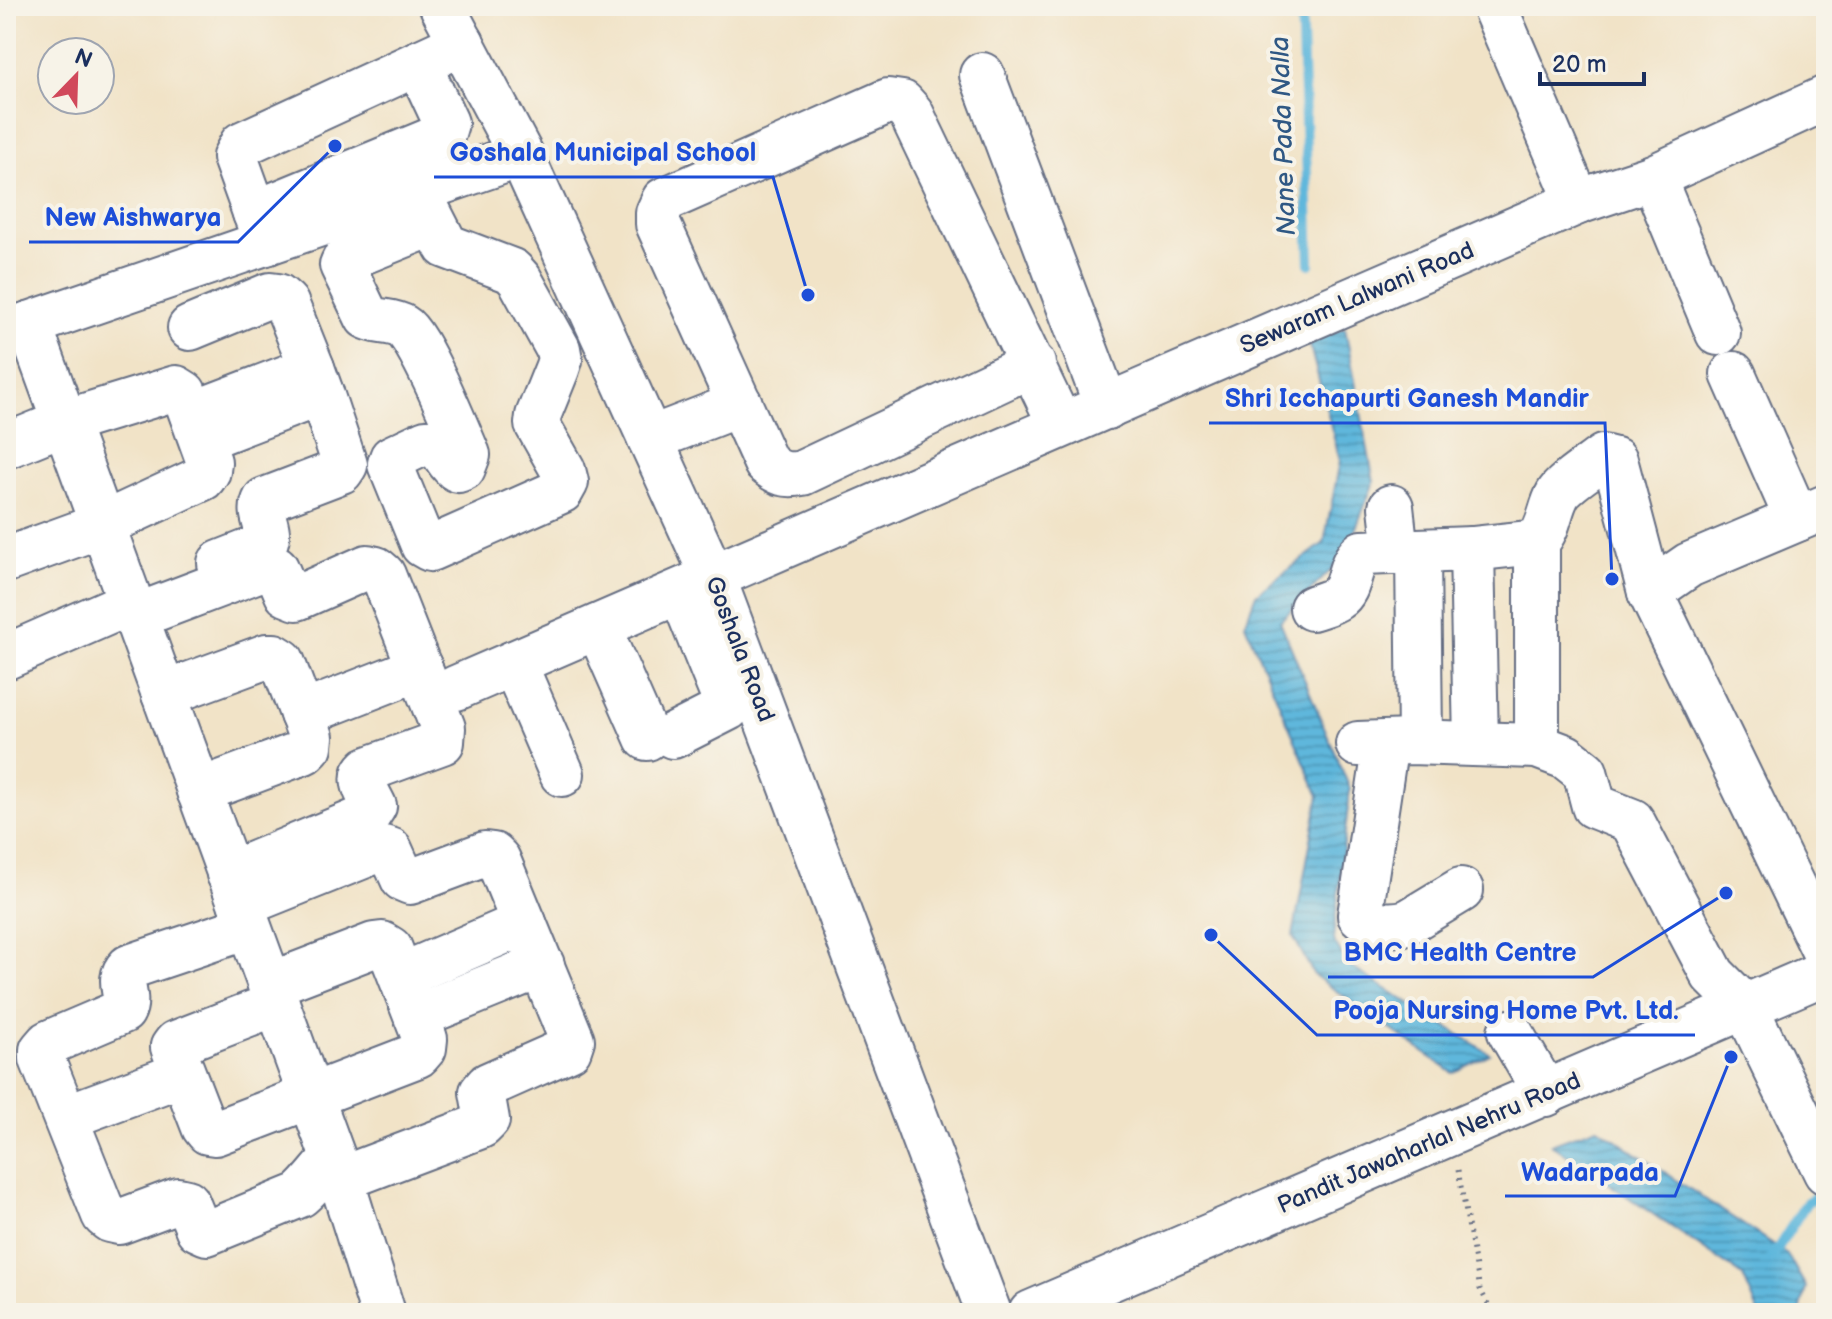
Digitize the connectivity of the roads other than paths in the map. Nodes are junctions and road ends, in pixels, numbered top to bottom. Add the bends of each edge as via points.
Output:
1 (1494, 6) edge
2 (452, 24) edge
3 (418, 63) junction
4 (982, 75) dead end
5 (1826, 98) edge
6 (521, 155) junction
7 (1653, 177) junction
8 (1578, 202) junction
9 (426, 207) junction
10 (261, 228) junction
11 (583, 291) junction
12 (538, 311) junction
13 (18, 328) edge
14 (190, 328) dead end
15 (1718, 333) dead end
16 (1033, 364) junction
17 (1733, 374) dead end
18 (316, 380) junction
19 (740, 404) junction
20 (1107, 407) junction
21 (65, 422) junction
22 (1060, 424) junction
23 (197, 427) junction
24 (650, 439) junction
25 (6, 446) edge
26 (1391, 507) dead end
27 (1811, 513) edge
28 (102, 525) junction
29 (1537, 542) junction
30 (1472, 549) junction
31 (1407, 551) junction
32 (6, 560) edge
33 (1650, 592) junction
34 (707, 594) junction
35 (130, 606) junction
36 (1312, 608) dead end
37 (608, 633) junction
38 (6, 657) edge
39 (514, 663) junction
40 (429, 666) junction
41 (164, 694) junction
42 (298, 701) junction
43 (1388, 743) junction
44 (1476, 744) junction
45 (1537, 746) junction
46 (562, 774) dead end
47 (199, 791) junction
48 (1461, 890) dead end
49 (239, 902) junction
50 (524, 923) junction
51 (1826, 955) edge
52 (542, 965) junction
53 (1826, 972) edge
54 (273, 994) junction
55 (409, 996) junction
56 (1746, 1008) junction
57 (1510, 1032) dead end
58 (188, 1088) junction
59 (1546, 1094) junction
60 (311, 1097) junction
61 (72, 1131) junction
62 (337, 1169) junction
63 (1826, 1172) edge
64 (383, 1313) edge
65 (989, 1313) edge
66 (1031, 1313) edge

1 - 8 street
2 - 3 street
2 - 6 street, Goshala Road
3 - 10 street via 446,123 443,133
3 - 10 street via 242,144 235,157
4 - 20 street
5 - 7 street, Sewaram Lalwani Road
6 - 9 street
6 - 11 street, Goshala Road
7 - 8 street, Sewaram Lalwani Road
7 - 15 street
8 - 20 street, Sewaram Lalwani Road
9 - 10 street
9 - 12 street via 446,246 512,271
9 - 12 street via 342,265 367,317 410,332 468,455 458,470 440,446 426,442 392,458 423,545 430,549 561,491 566,482 537,424 560,360
10 - 13 street
11 - 12 street
11 - 24 street, Goshala Road
13 - 21 street
14 - 18 street via 278,296 286,303
16 - 19 street via 789,476 766,463
16 - 19 street via 911,113 902,103 888,101 664,200 658,224
16 - 22 street
17 - 27 street
18 - 23 street
18 - 35 street via 345,458 341,471 265,500 261,511 268,534 263,546
19 - 24 street
20 - 22 street, Sewaram Lalwani Road
21 - 23 street via 176,388 184,393
21 - 25 street
21 - 28 street
22 - 34 street, Sewaram Lalwani Road
23 - 28 street via 209,462 203,478
24 - 34 street, Goshala Road
26 - 31 street
27 - 33 street via 1689,565
28 - 32 street
28 - 35 street
29 - 30 street
29 - 33 street via 1562,487 1609,457 1615,460
29 - 45 street
30 - 31 street
30 - 44 street
31 - 36 street via 1362,553 1344,591
31 - 43 street
33 - 51 street
34 - 37 street, Sewaram Lalwani Road
34 - 37 street via 728,708 660,737
34 - 65 street, Goshala Road
35 - 38 street
35 - 40 street via 266,567 276,568 287,594 297,598 367,567 383,575
35 - 41 street
37 - 39 street, Sewaram Lalwani Road
39 - 40 street, Sewaram Lalwani Road
39 - 46 street
40 - 42 street, Sewaram Lalwani Road
40 - 49 street via 442,742 368,769 362,778 374,806 367,817
41 - 42 street via 274,656 282,661
41 - 47 street
42 - 47 street via 311,737 304,752
43 - 44 street
43 - 48 street via 1360,915 1368,922 1400,924
44 - 45 street
45 - 56 street via 1566,757 1585,772 1594,806 1632,821 1713,975
47 - 49 street
49 - 50 street via 383,848 390,850 403,879 410,882 485,854 498,860
49 - 54 street
49 - 61 street via 129,967 122,982 123,1011 42,1050
50 - 52 street
50 - 55 street
52 - 55 street
52 - 62 street via 572,1040 569,1049 488,1085 482,1092 487,1120 481,1126
53 - 56 street, Pandit Jawaharlal Nehru Road
54 - 55 street via 382,944 390,949
54 - 58 street via 176,1043 174,1054
54 - 60 street
55 - 60 street via 425,1039 418,1055
56 - 59 street, Pandit Jawaharlal Nehru Road
56 - 63 street
57 - 59 street
58 - 60 street via 204,1127 215,1133
58 - 61 street
59 - 66 street, Pandit Jawaharlal Nehru Road
60 - 62 street
61 - 62 street via 104,1215 119,1222 178,1200 187,1202 198,1229 207,1233 300,1195 316,1175
62 - 64 street

